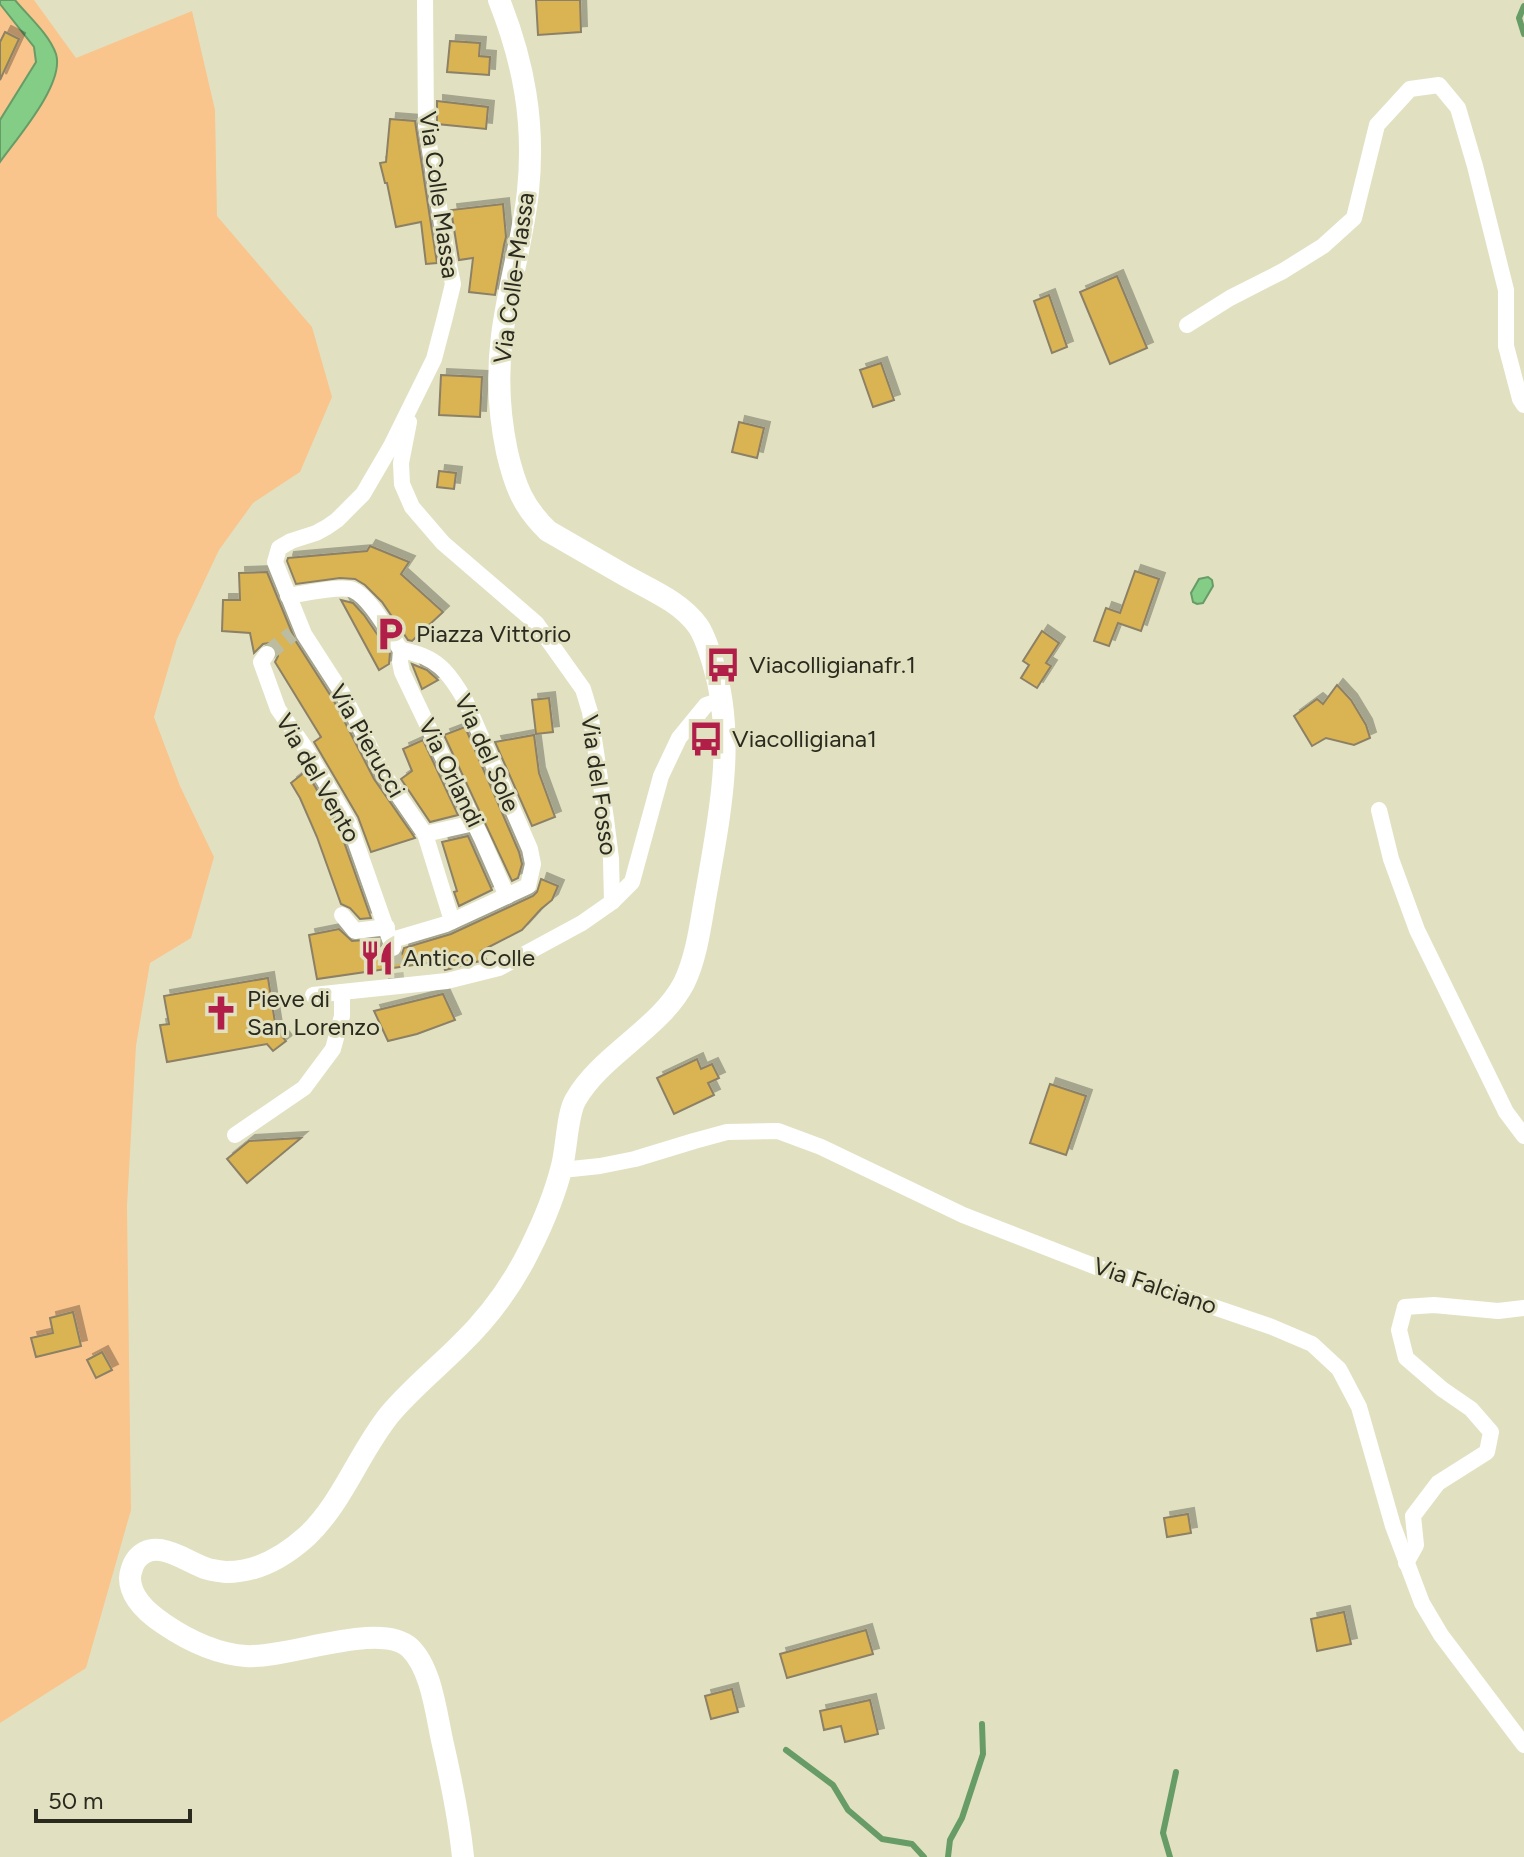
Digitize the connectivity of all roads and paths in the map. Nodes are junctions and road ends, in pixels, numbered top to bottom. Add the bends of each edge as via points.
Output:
1 (425, 0) edge
2 (499, 0) edge
3 (1187, 325) dead end
4 (1524, 405) edge
5 (412, 406) junction
6 (275, 562) joint
7 (288, 596) junction
8 (401, 650) junction
9 (267, 654) dead end
10 (721, 700) junction
11 (1379, 810) dead end
12 (474, 823) junction
13 (425, 834) junction
14 (507, 896) junction
15 (612, 902) junction
16 (342, 915) dead end
17 (452, 921) junction
18 (390, 939) junction
19 (342, 992) junction
20 (313, 995) dead end
21 (235, 1135) dead end
22 (1524, 1136) edge
23 (562, 1170) junction
24 (1524, 1308) edge
25 (1406, 1563) junction
26 (1524, 1745) edge
27 (463, 1857) edge

1 - 5 street, Via Colle Massa via 426,126 453,284 434,359
2 - 10 street, Via Colle-Massa via 512,34 530,119 528,190 499,382 517,489 548,531 687,613 707,644
3 - 4 street via 1323,246 1354,218 1377,125 1410,89 1439,85 1458,108 1475,166 1506,290 1506,346
5 - 6 street, Via Colle Massa via 363,494 327,527 279,548
5 - 15 street, Via del Fosso via 401,463 402,484 412,507 443,543 536,623 583,689 606,819
6 - 7 street, Via Pierucci
7 - 8 street via 351,589 368,602
7 - 13 street, Via Pierucci via 297,632 344,696 383,773
8 - 12 street, Via Orlandi via 402,672
8 - 14 street, Via del Sole via 436,662 449,674 530,849 528,886
9 - 18 street, Via del Vento via 261,662 278,709 349,823
10 - 15 street via 706,705 679,738 661,776 632,882
10 - 23 street, Via Colle-Massa via 724,776 693,960 670,1003 577,1097
11 - 22 street via 1417,930 1506,1112
12 - 13 street
12 - 14 street, Via Orlandi
13 - 17 street, Via Pierucci
14 - 17 street
15 - 19 street via 499,968 447,981
16 - 18 street via 355,931
17 - 18 street
19 - 20 street
19 - 21 street via 333,1049 304,1088
23 - 25 street, Via Falciano via 635,1159 727,1132 778,1131 963,1215 1312,1344 1339,1369 1359,1407
23 - 27 street, Via Colle-Massa via 515,1277 463,1342 390,1415 308,1535 252,1569 209,1570 161,1550 137,1558 130,1574 141,1604 205,1647 258,1656 366,1637 409,1647 429,1684
24 - 25 street via 1405,1307 1399,1330 1406,1358 1471,1409 1491,1432 1487,1452 1438,1483 1413,1516 1416,1545
25 - 26 street, Via Falciano via 1441,1635

